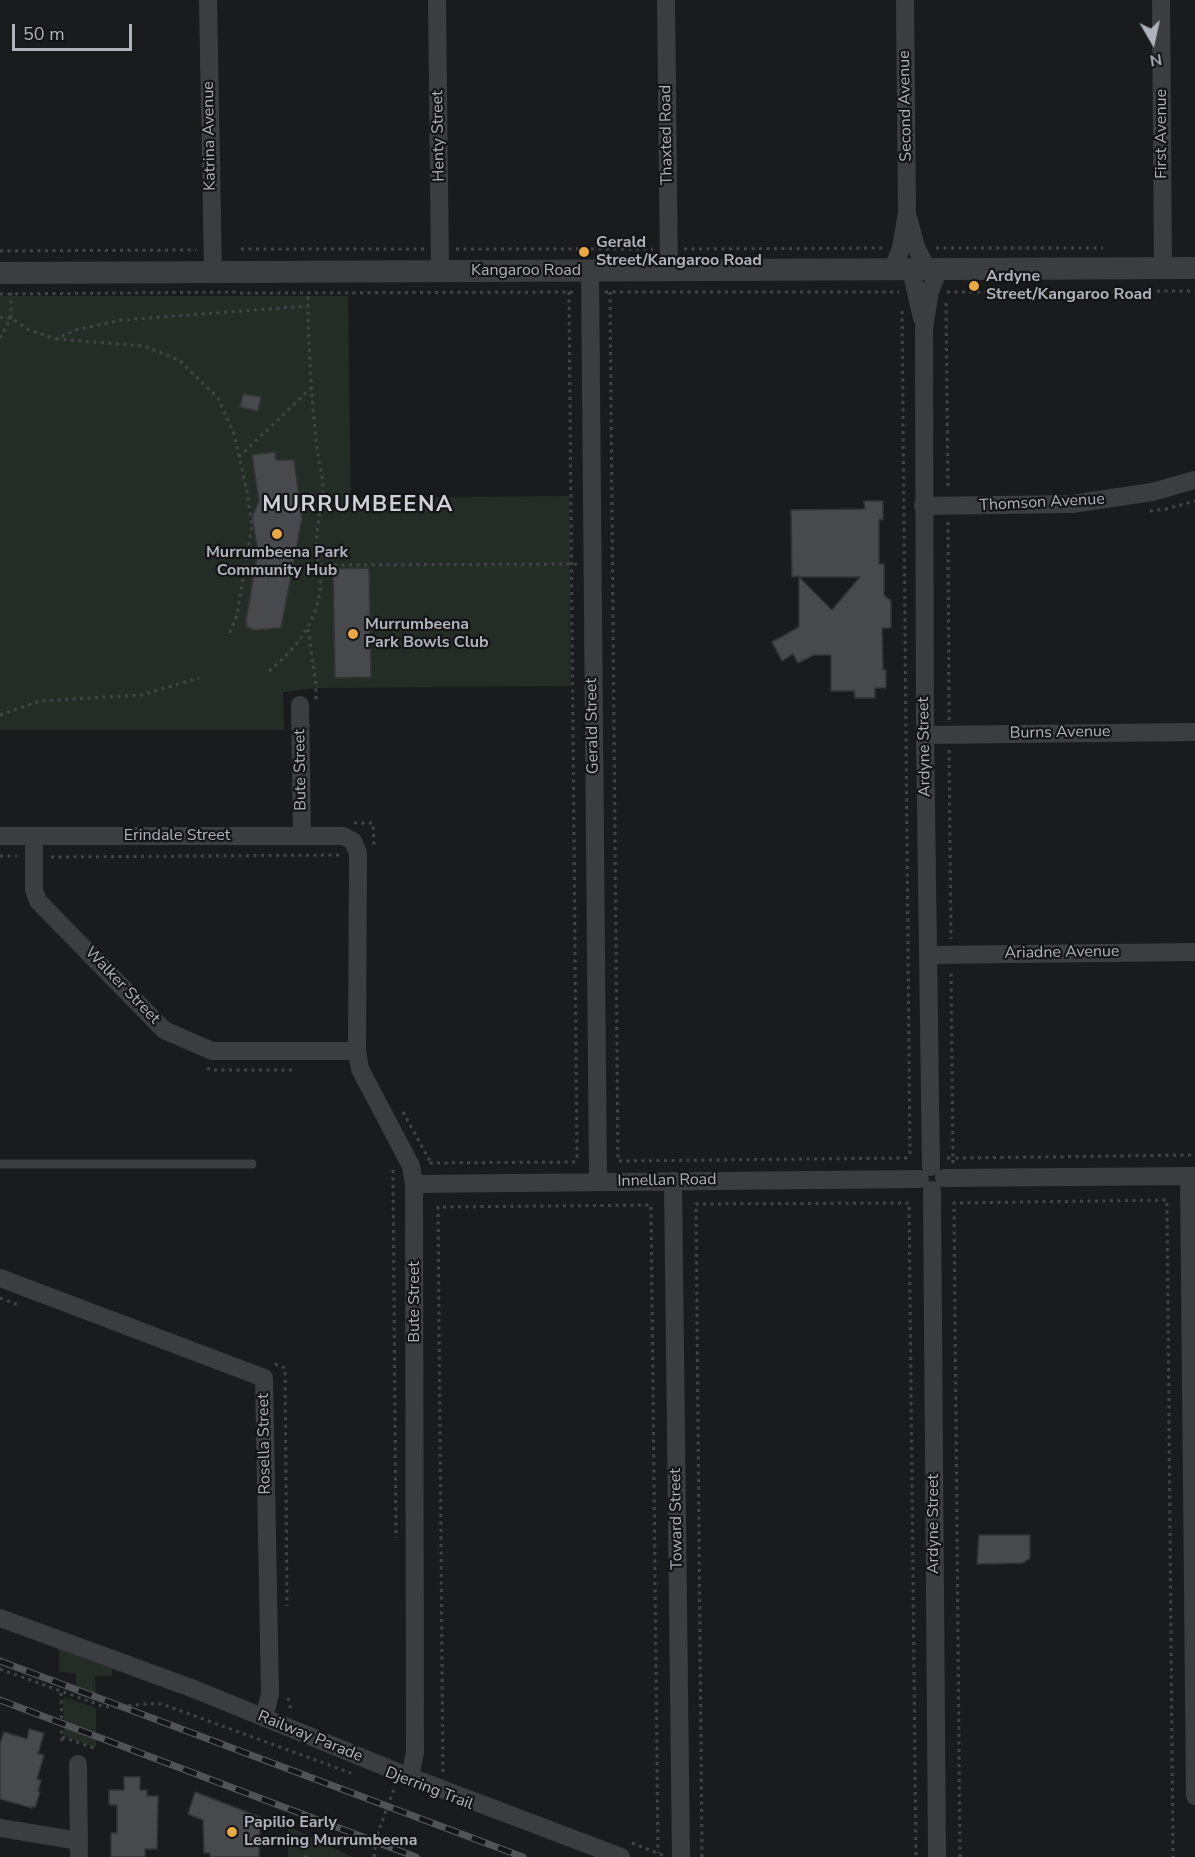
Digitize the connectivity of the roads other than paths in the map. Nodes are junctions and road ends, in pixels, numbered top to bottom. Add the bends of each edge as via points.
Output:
1 (208, 0) edge
2 (437, 0) edge
3 (666, 0) edge
4 (904, 0) edge
5 (1161, 0) edge
6 (909, 248) junction
7 (668, 259) junction
8 (440, 260) junction
9 (213, 261) junction
10 (1163, 268) junction
11 (1195, 268) edge
12 (5, 273) edge
13 (917, 279) junction
14 (590, 282) junction
15 (1195, 480) edge
16 (923, 507) junction
17 (300, 705) road end
18 (1195, 732) edge
19 (925, 735) junction
20 (352, 832) joint
21 (0, 836) edge
22 (34, 836) junction
23 (302, 836) junction
24 (1195, 952) edge
25 (929, 954) junction
26 (357, 1051) junction
27 (0, 1164) edge
28 (252, 1164) dead end
29 (1192, 1176) edge
30 (932, 1178) junction
31 (674, 1181) junction
32 (598, 1182) junction
33 (414, 1184) junction
34 (0, 1278) edge
35 (0, 1618) edge
36 (264, 1718) junction
37 (78, 1764) dead end
38 (411, 1777) junction
39 (1195, 1796) edge
40 (0, 1827) edge
41 (79, 1849) edge
42 (621, 1857) edge
43 (681, 1857) edge
44 (937, 1857) edge

1 - 9 street, Katrina Avenue
2 - 8 street, Henty Street
3 - 7 street, Thaxted Road
4 - 6 street, Second Avenue
5 - 10 street, First Avenue
6 - 13 street, Second Avenue
6 - 13 street
7 - 13 street, Kangaroo Road
7 - 14 street, Kangaroo Road
8 - 9 street, Kangaroo Road
8 - 14 street, Kangaroo Road
9 - 12 street, Kangaroo Road
10 - 11 street, Kangaroo Road
10 - 13 street, Kangaroo Road
13 - 16 street, Ardyne Street via 924,328
14 - 32 street, Gerald Street
15 - 16 street, Thomson Avenue via 1152,492 1072,504
16 - 19 street, Ardyne Street
17 - 23 street, Bute Street
18 - 19 street, Burns Avenue
19 - 25 street, Ardyne Street
20 - 23 street, Erindale Street via 343,836
20 - 26 street, Bute Street via 358,852
21 - 22 street, Erindale Street
22 - 23 street, Erindale Street
22 - 26 street, Walker Street via 34,890 38,901 164,1030 212,1051
24 - 25 street, Ariadne Avenue
25 - 30 street, Ardyne Street
26 - 33 street, Bute Street via 360,1069 411,1166
27 - 28 lane
29 - 30 street, Innellan Road
29 - 39 street
30 - 31 street, Innellan Road
30 - 44 street, Ardyne Street
31 - 32 street, Innellan Road
31 - 43 street, Toward Street
32 - 33 street, Innellan Road
33 - 38 street, Bute Street via 415,1752
34 - 36 street, Rosella Street via 264,1378 270,1694
35 - 36 street, Railway Parade
36 - 38 street, Railway Parade
37 - 41 street
38 - 42 street, Railway Parade
40 - 41 street

